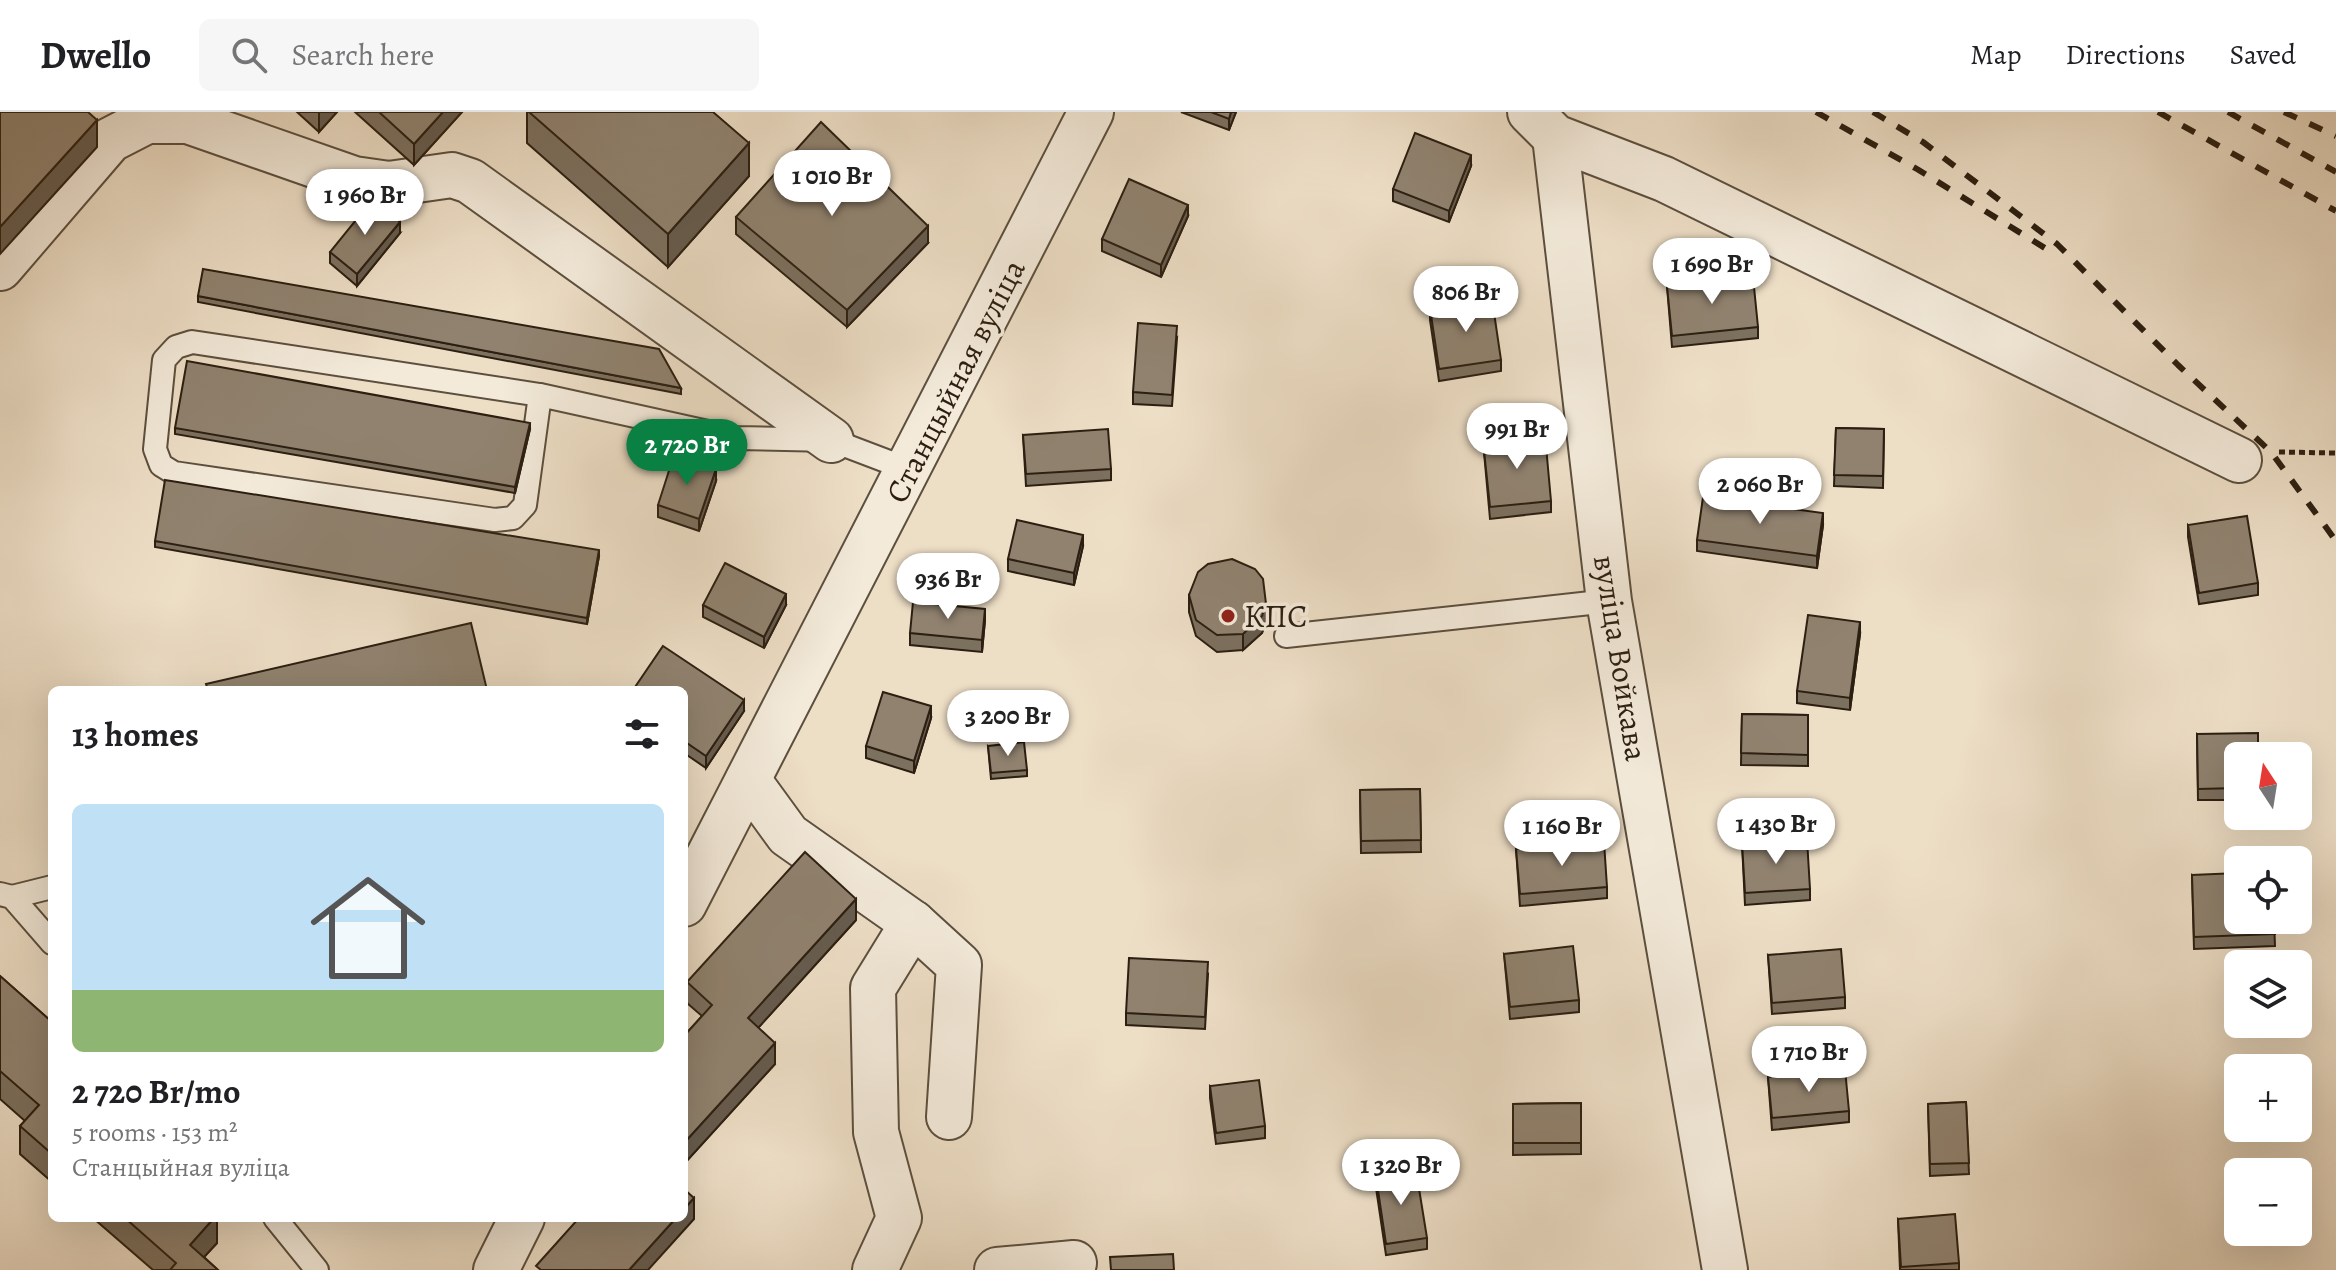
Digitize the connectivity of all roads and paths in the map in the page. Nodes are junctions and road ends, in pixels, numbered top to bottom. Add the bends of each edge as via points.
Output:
1 (1091, 112) edge
2 (1542, 124) edge
3 (0, 268) edge
4 (540, 395) junction
5 (831, 440) junction
6 (2336, 453) edge
7 (2239, 460) joint
8 (910, 470) junction
9 (1609, 601) junction
10 (1286, 636) dead end
11 (748, 780) junction
12 (48, 888) edge
13 (6, 896) edge
14 (688, 896) edge
15 (913, 923) junction
16 (48, 939) edge
17 (949, 1117) dead end
18 (278, 1222) edge
19 (520, 1222) edge
20 (1074, 1263) dead end
21 (317, 1270) edge
22 (496, 1270) edge
23 (875, 1270) edge
24 (997, 1270) edge
25 (1725, 1270) edge

1 - 8 street, Станцыйная вуліца
2 - 7 street
2 - 9 street, вуліца Войкава
3 - 5 street via 110,140 147,121 188,121 354,179 389,184 452,175 470,181
4 - 4 lane via 192,342 176,347 164,360 155,449 161,465 174,473 495,520 513,518 525,505
4 - 5 lane via 735,438
5 - 8 lane
6 - 7 path via 2271,452
8 - 11 street, Станцыйная вуліца
9 - 10 lane
9 - 25 street, вуліца Войкава
11 - 14 street, Станцыйная вуліца
11 - 15 street via 788,835
12 - 13 lane
13 - 16 lane
15 - 17 street via 959,965
15 - 23 street via 873,988 876,1132 899,1218
18 - 21 lane
19 - 22 street
20 - 24 street

